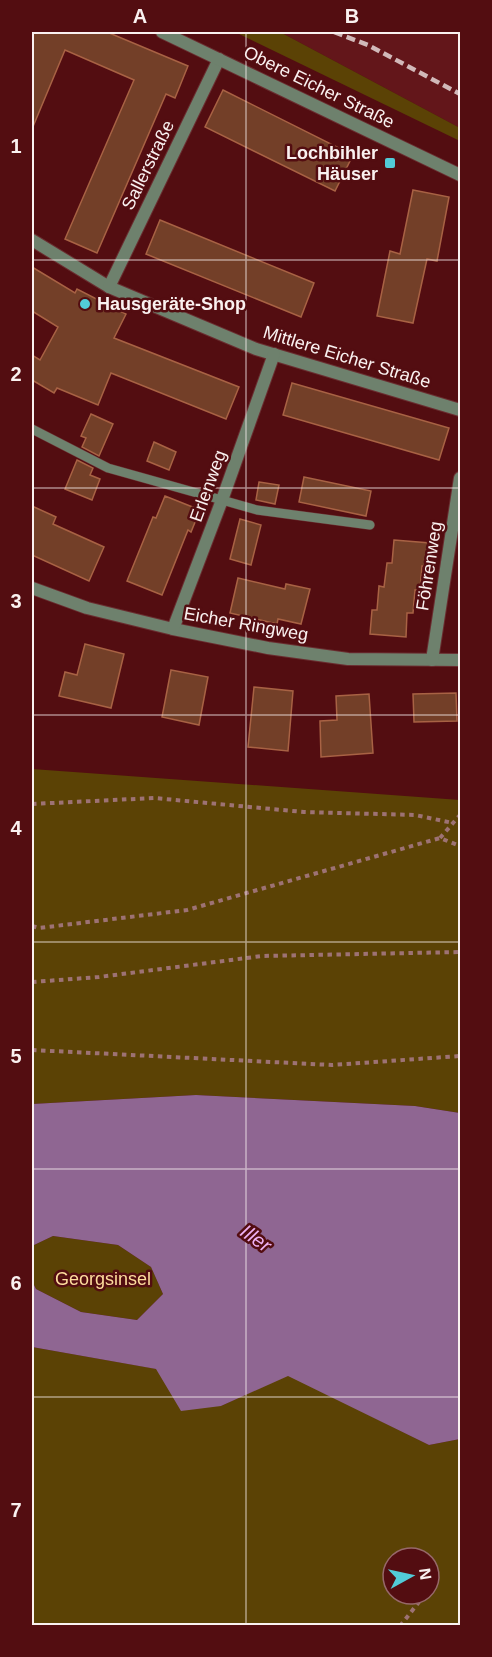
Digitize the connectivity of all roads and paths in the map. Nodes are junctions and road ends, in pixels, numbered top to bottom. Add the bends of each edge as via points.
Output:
1 (162, 32) edge
2 (219, 59) junction
3 (460, 175) edge
4 (32, 240) edge
5 (109, 287) junction
6 (274, 354) junction
7 (460, 410) edge
8 (32, 429) edge
9 (460, 478) edge
10 (222, 500) junction
11 (370, 525) dead end
12 (32, 588) edge
13 (173, 629) junction
14 (432, 660) junction
15 (460, 660) edge
16 (32, 804) edge
17 (460, 815) edge
18 (453, 823) junction
19 (440, 838) junction
20 (460, 846) edge
21 (32, 926) edge
22 (460, 952) edge
23 (32, 982) edge
24 (32, 1050) edge
25 (460, 1056) edge
26 (416, 1606) edge
27 (400, 1626) edge

1 - 2 street, Obere Eicher Straße
2 - 3 street, Obere Eicher Straße
2 - 5 street, Sallerstraße
4 - 5 street, Mittlere Eicher Straße
5 - 6 street, Mittlere Eicher Straße
6 - 7 street, Mittlere Eicher Straße
6 - 10 street, Erlenweg
8 - 10 lane via 108,468
9 - 14 street, Föhrenweg
10 - 11 lane via 257,510
10 - 13 street, Erlenweg
12 - 13 street, Eicher Ringweg via 87,608
13 - 14 street, Eicher Ringweg via 348,659
14 - 15 street, Eicher Ringweg
16 - 18 path via 154,798 304,812 415,815
17 - 18 path
18 - 19 path
19 - 20 path
19 - 21 path via 187,910
22 - 23 path via 262,956
24 - 25 path via 332,1065
26 - 27 path

